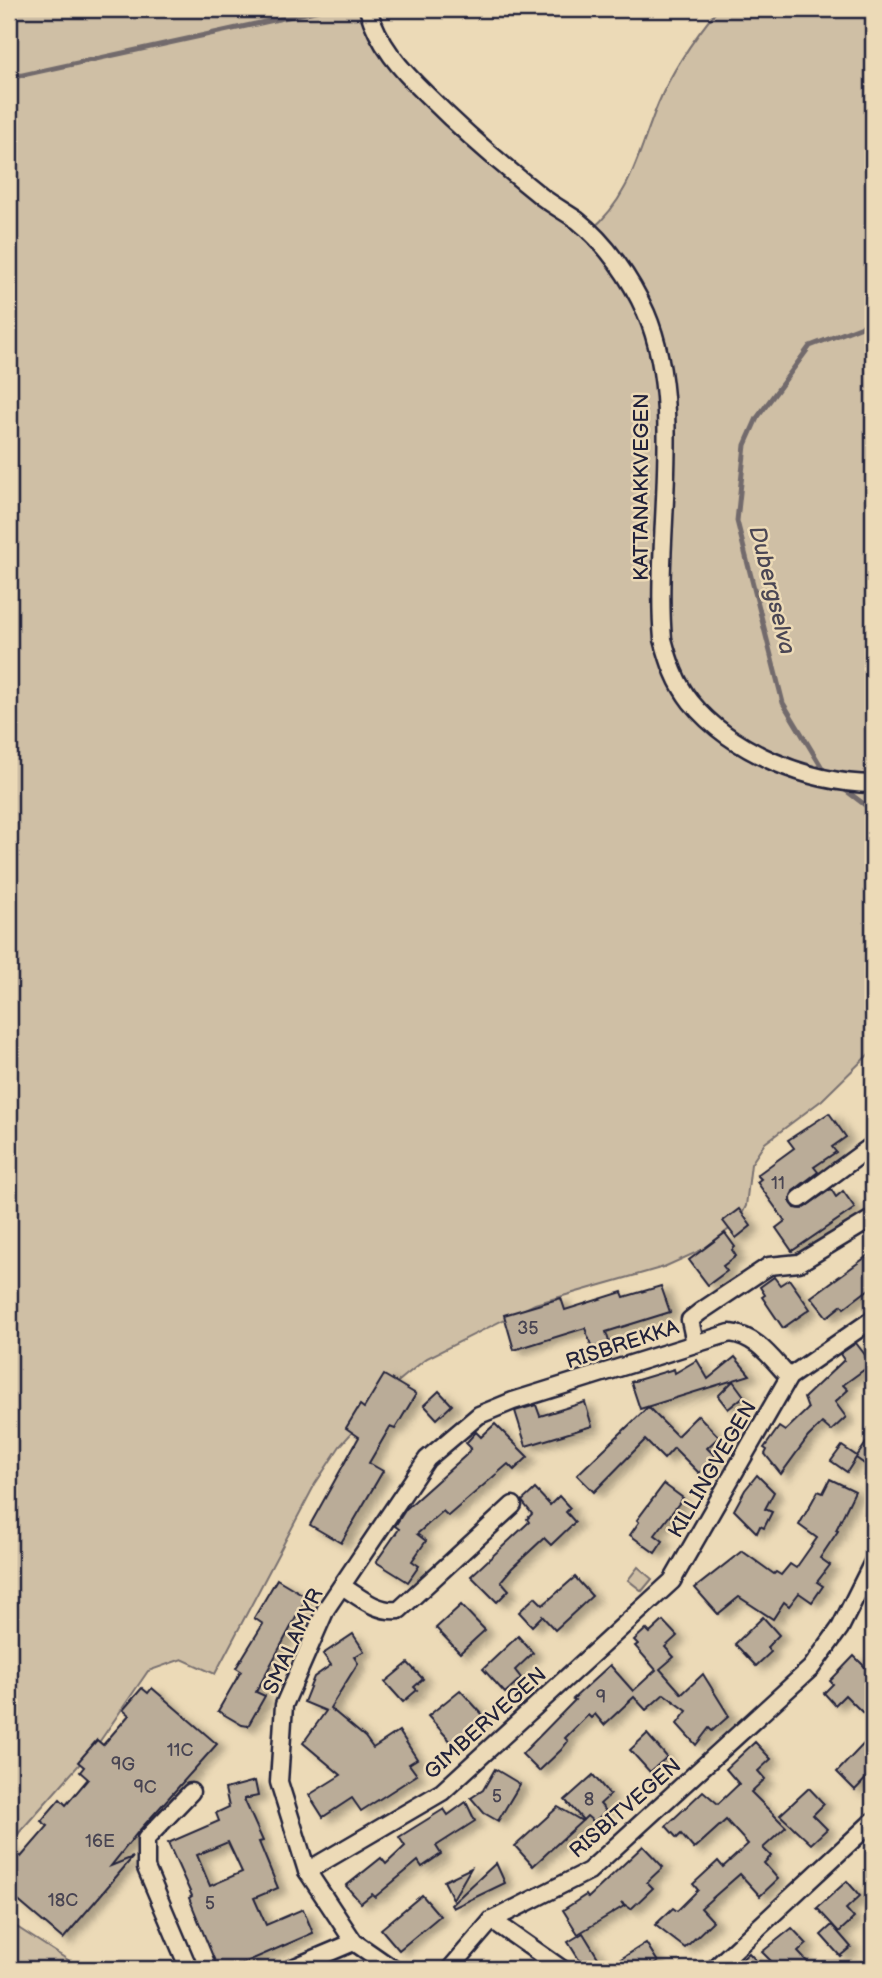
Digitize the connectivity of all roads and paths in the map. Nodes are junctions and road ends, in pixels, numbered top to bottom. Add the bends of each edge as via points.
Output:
1 (368, 9) edge
2 (873, 784) edge
3 (873, 1145) edge
4 (800, 1199) dead end
5 (873, 1218) edge
6 (873, 1319) edge
7 (695, 1343) junction
8 (789, 1377) junction
9 (497, 1408) joint
10 (513, 1505) dead end
11 (873, 1562) edge
12 (671, 1581) joint
13 (342, 1586) junction
14 (191, 1792) dead end
15 (873, 1821) edge
16 (307, 1871) junction
17 (492, 1920) junction
18 (354, 1942) junction
19 (189, 1969) edge
20 (290, 1969) edge
21 (393, 1969) edge
22 (450, 1969) edge
23 (562, 1969) edge
24 (714, 1969) edge

1 - 2 street, KATTANAKKVEGEN via 377,34 404,73 469,135 596,237 646,313 657,352 666,422 663,639 670,666 686,695 714,724 777,763 816,776
3 - 4 street
5 - 7 street, RISBREKKA via 799,1263 769,1266 700,1312 690,1320
6 - 8 street, KILLINGVEGEN
7 - 8 street via 730,1333 744,1334
7 - 9 street, RISBREKKA
8 - 12 street, KILLINGVEGEN
9 - 13 street, SMALAMYR via 479,1415 427,1459
10 - 13 street, SMALAMYR via 399,1610 373,1605
11 - 17 street, RISBITVEGEN via 840,1628 811,1668 771,1706 589,1871
12 - 16 street, GIMBERVEGEN via 442,1792
13 - 16 street, SMALAMYR via 326,1609 285,1705 279,1782
14 - 19 street via 146,1839 146,1868
15 - 24 street
16 - 18 street, SMALAMYR
17 - 22 street, RISBITVEGEN
17 - 23 street
18 - 20 street
18 - 21 street, SMALAMYR

